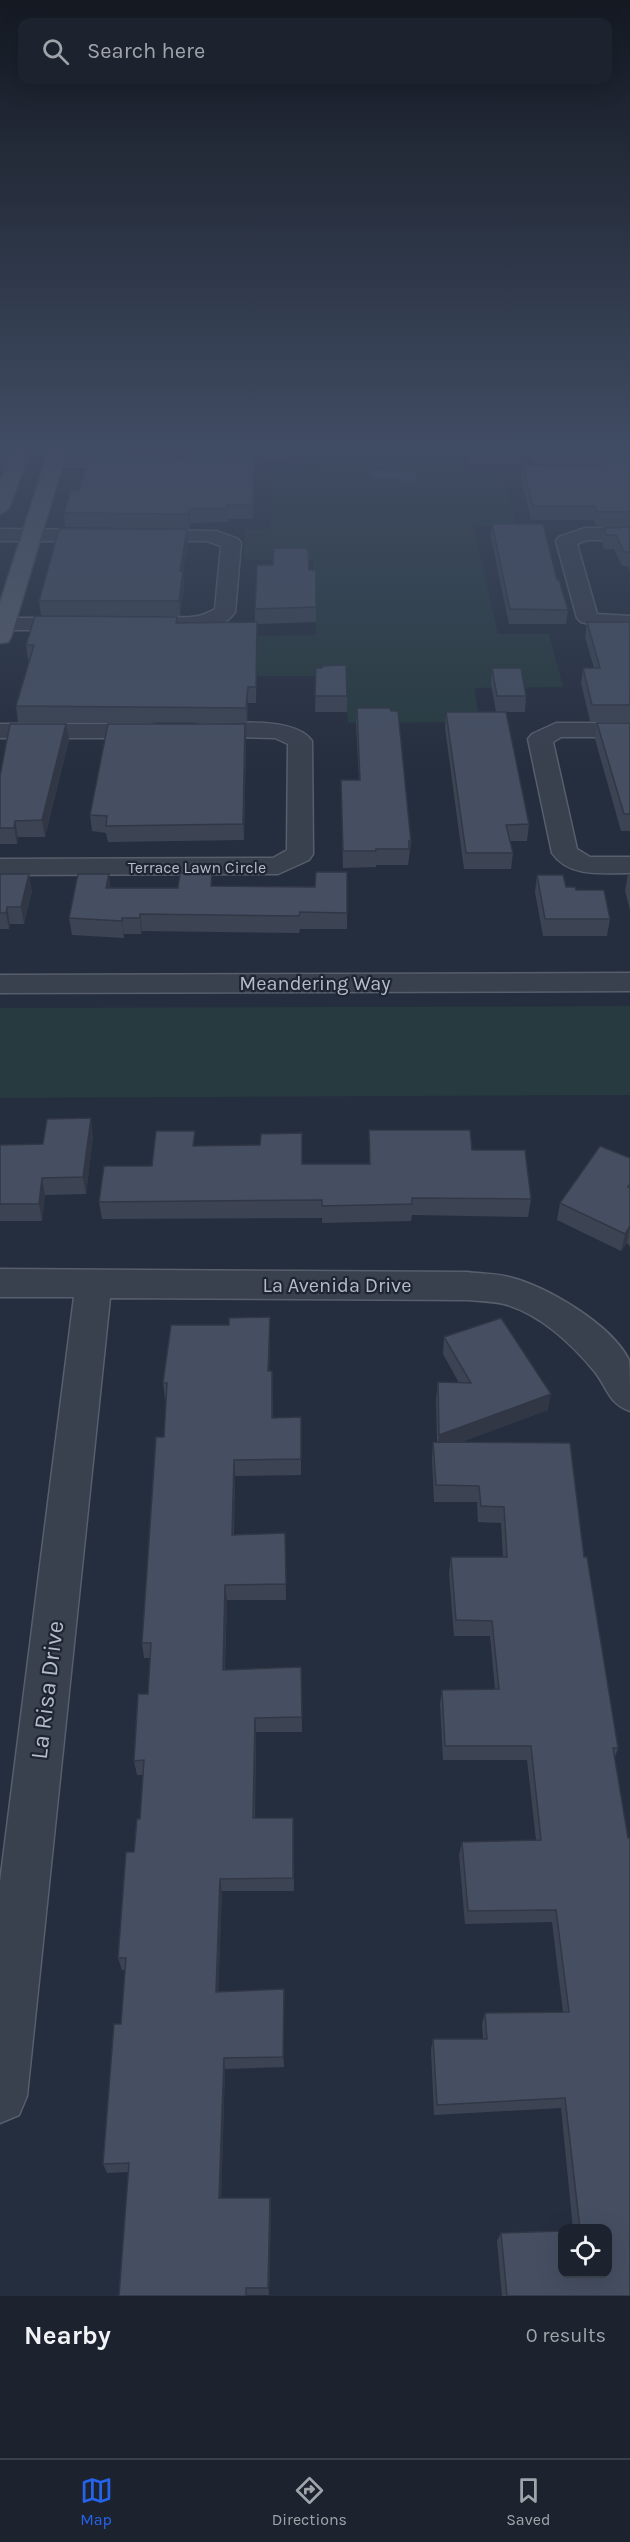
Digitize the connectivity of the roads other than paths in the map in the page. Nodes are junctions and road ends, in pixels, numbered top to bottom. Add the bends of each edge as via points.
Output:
1 (25, 557) edge
2 (230, 557) edge
3 (571, 557) edge
4 (630, 622) edge
5 (102, 624) edge
6 (147, 624) edge
7 (2, 630) edge
8 (630, 730) edge
9 (0, 731) edge
10 (630, 865) edge
11 (0, 867) edge
12 (630, 982) edge
13 (0, 984) edge
14 (0, 1283) edge
15 (94, 1283) junction
16 (630, 1395) edge
17 (0, 2096) edge

1 - 7 main road
2 - 6 street via 225,612 204,624
3 - 4 street via 588,618
5 - 7 street
8 - 10 street via 556,730 540,739 565,853 585,865
9 - 11 street, Terrace Lawn Circle via 279,731 300,741 300,854 278,866
12 - 13 street, Meandering Way
14 - 15 street, La Avenida Drive
15 - 16 street, La Avenida Drive via 466,1286 512,1292 549,1310 588,1338
15 - 17 street, La Risa Drive

